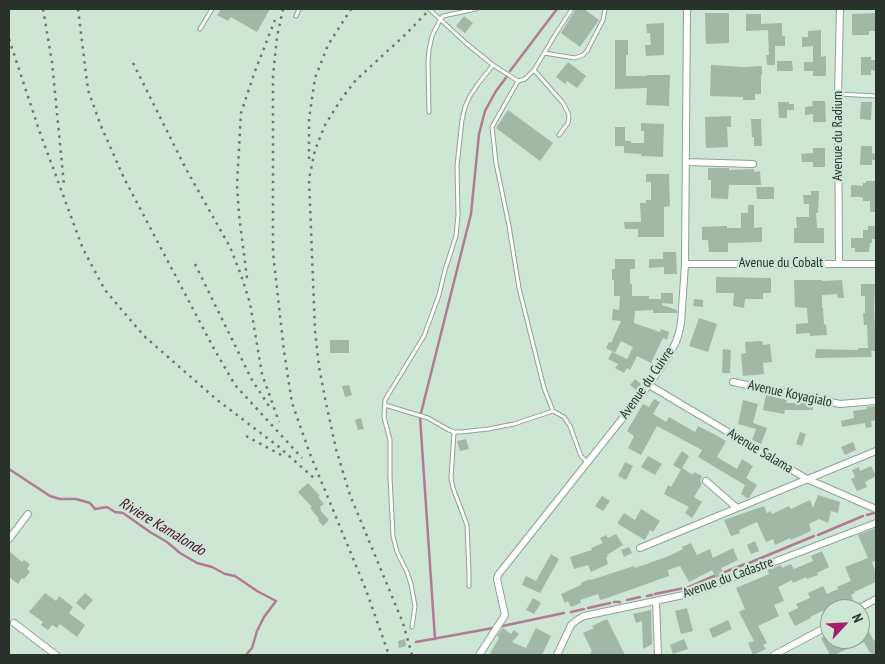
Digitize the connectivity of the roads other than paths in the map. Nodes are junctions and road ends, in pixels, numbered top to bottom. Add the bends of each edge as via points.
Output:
1 (212, 9) edge
2 (299, 9) edge
3 (429, 9) edge
4 (476, 9) edge
5 (572, 9) edge
6 (605, 9) edge
7 (687, 9) edge
8 (840, 9) edge
9 (296, 16) dead end
10 (440, 20) junction
11 (200, 29) dead end
12 (544, 53) junction
13 (493, 65) junction
14 (534, 70) junction
15 (518, 81) junction
16 (838, 94) junction
17 (876, 96) edge
18 (429, 112) dead end
19 (559, 135) dead end
20 (686, 162) junction
21 (753, 164) dead end
22 (839, 263) junction
23 (685, 264) junction
24 (876, 264) edge
25 (733, 382) dead end
26 (649, 385) junction
27 (876, 401) edge
28 (385, 405) junction
29 (553, 411) junction
30 (454, 432) junction
31 (876, 451) edge
32 (588, 462) junction
33 (807, 479) junction
34 (706, 481) dead end
35 (737, 508) junction
36 (876, 509) edge
37 (28, 514) dead end
38 (876, 523) edge
39 (9, 539) edge
40 (640, 548) dead end
41 (469, 586) dead end
42 (656, 602) junction
43 (14, 623) dead end
44 (412, 627) dead end
45 (820, 630) edge
46 (56, 655) edge
47 (479, 655) edge
48 (557, 655) edge
49 (658, 655) edge
50 (774, 655) edge

1 - 11 lane
2 - 9 lane
3 - 10 lane
4 - 10 lane via 446,14
5 - 12 lane
6 - 12 lane via 603,20 584,55 575,58
7 - 20 street, Avenue du Cuivre
8 - 16 street, Avenue du Radium
10 - 13 lane
10 - 18 lane via 429,50
12 - 14 lane
13 - 15 lane
13 - 28 lane via 465,107 457,166 456,236 439,295 424,336
14 - 15 lane
14 - 19 lane via 567,109 569,120
15 - 29 lane via 492,127 492,138 519,288 544,388
16 - 17 lane
16 - 22 street, Avenue du Radium
20 - 21 street
20 - 23 street, Avenue du Cuivre
22 - 23 street, Avenue du Cobalt
22 - 24 street, Avenue du Cobalt
23 - 26 street, Avenue du Cuivre via 679,332 671,352
25 - 27 street, Avenue Koyagialo via 840,404
26 - 32 street, Avenue du Cuivre
26 - 33 street, Avenue Salama
28 - 30 lane via 428,418
28 - 44 lane via 384,417 390,440 393,536 411,584 415,606
29 - 30 lane via 514,424
29 - 32 lane via 564,417 581,456
30 - 41 lane via 451,478 467,525
31 - 33 street
32 - 47 street, Avenue du Cuivre via 498,575 505,613
33 - 35 street
33 - 36 street, Avenue Salama
34 - 35 street
35 - 40 street
37 - 39 street
38 - 42 street, Avenue du Cadastre via 693,593
42 - 48 street, Avenue du Cadastre via 588,614 576,620
42 - 49 street
43 - 46 street
45 - 50 street

